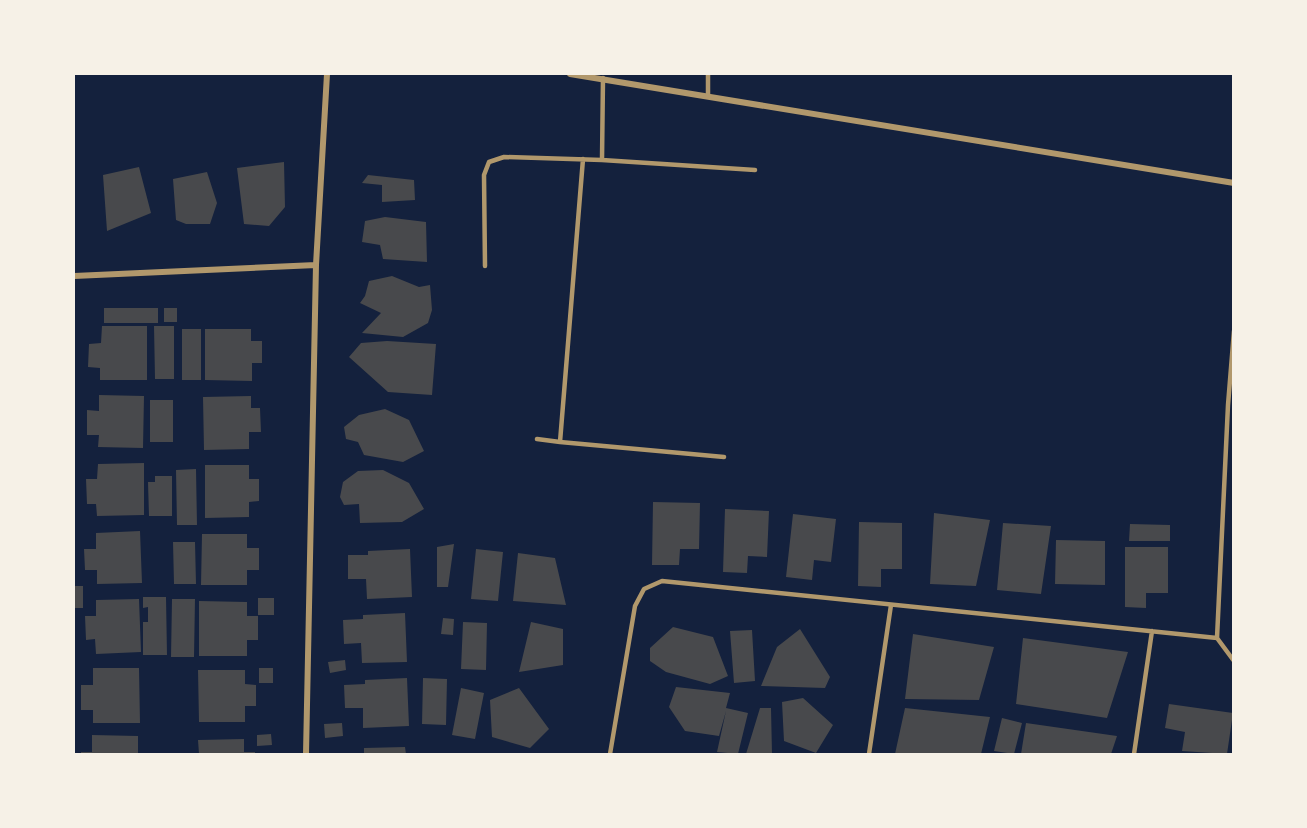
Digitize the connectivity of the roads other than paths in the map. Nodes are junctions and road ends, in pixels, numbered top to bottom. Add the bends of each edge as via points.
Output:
1 (327, 74) edge
2 (570, 74) edge
3 (708, 74) edge
4 (603, 78) junction
5 (708, 95) junction
6 (583, 159) junction
7 (602, 160) junction
8 (755, 170) dead end
9 (1233, 183) edge
10 (316, 265) junction
11 (485, 266) dead end
12 (74, 276) edge
13 (1233, 331) edge
14 (1231, 405) edge
15 (537, 439) dead end
16 (560, 442) junction
17 (724, 457) dead end
18 (891, 605) junction
19 (1152, 631) junction
20 (1217, 638) junction
21 (1233, 661) edge
22 (306, 754) edge
23 (610, 754) edge
24 (869, 754) edge
25 (1134, 754) edge

1 - 10 street
2 - 4 street
3 - 5 lane
4 - 5 street
4 - 7 lane
5 - 9 street
6 - 7 lane
6 - 11 lane via 504,157 489,162 484,175
6 - 16 lane
7 - 8 lane
10 - 12 street
10 - 22 street
13 - 14 lane
14 - 20 lane
15 - 16 lane
16 - 17 lane
18 - 19 lane
18 - 23 lane via 662,580 644,589 635,606
18 - 24 lane
19 - 20 lane
19 - 25 lane
20 - 21 lane

